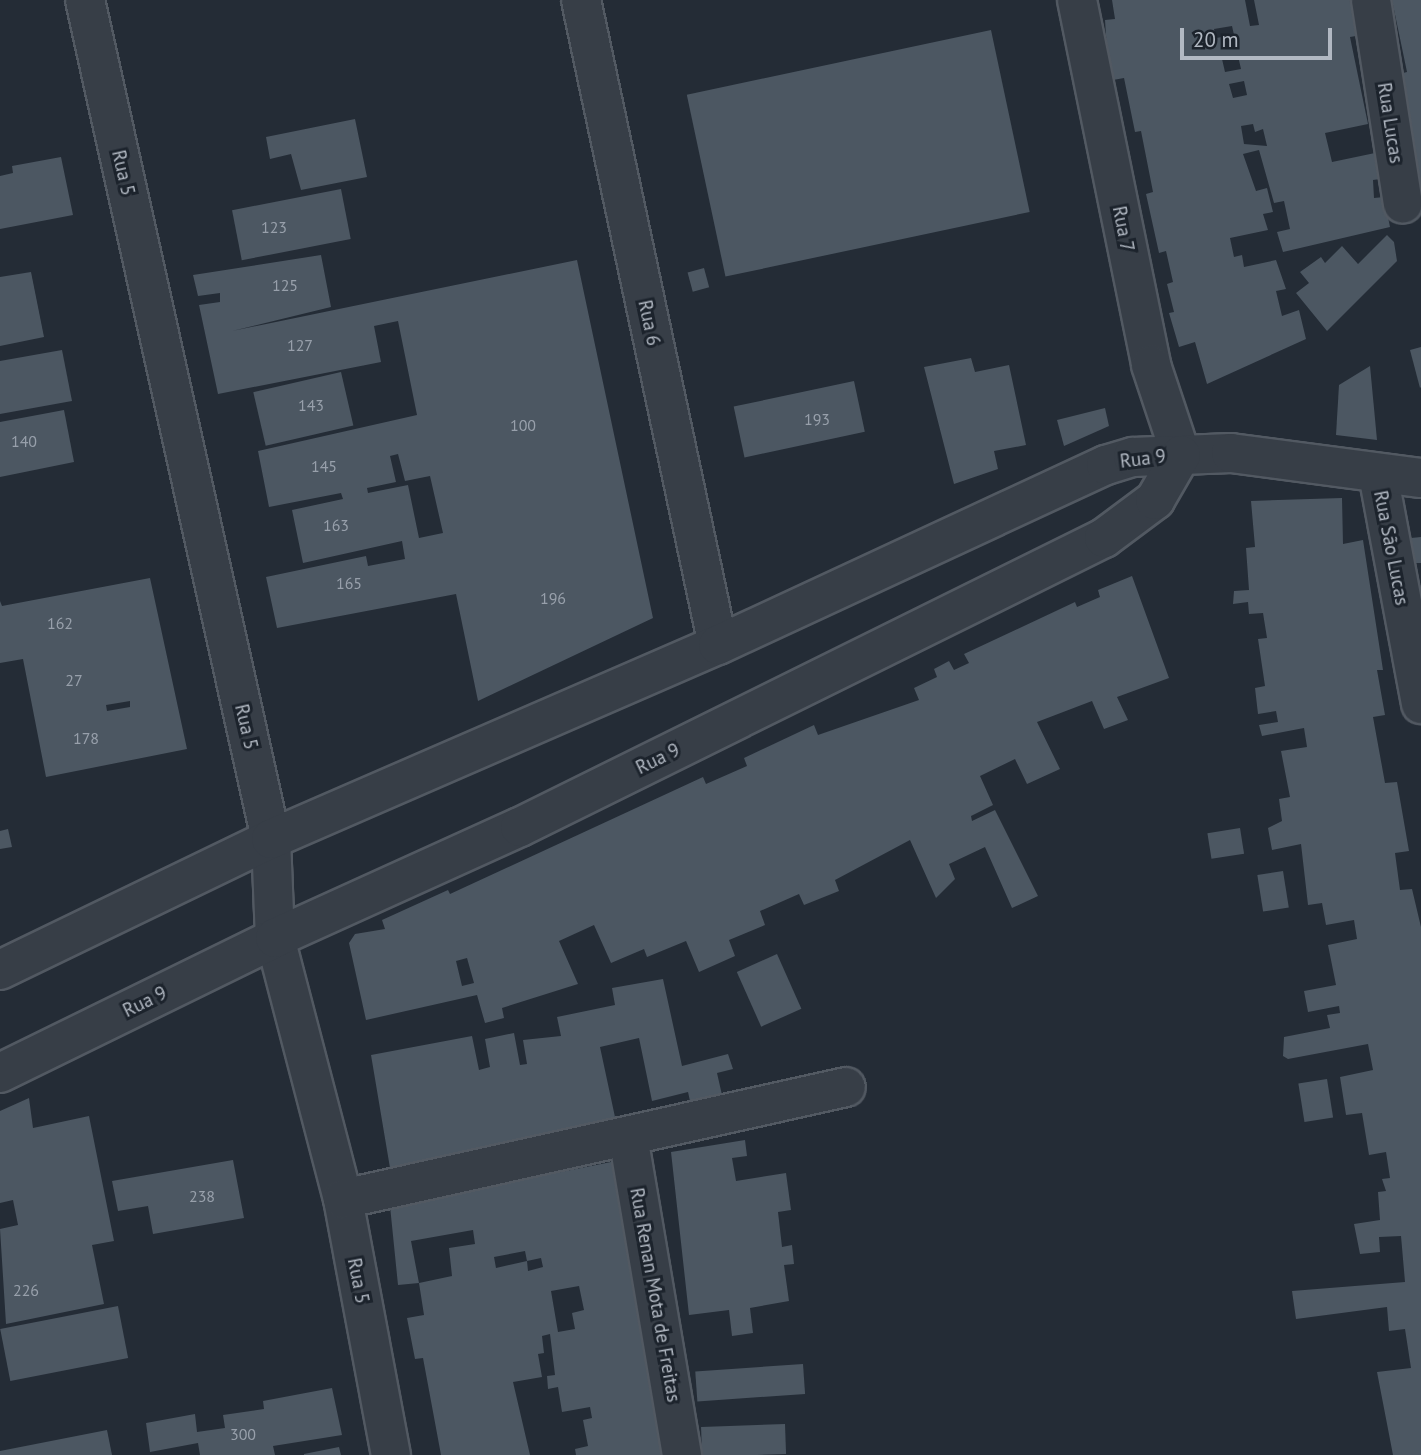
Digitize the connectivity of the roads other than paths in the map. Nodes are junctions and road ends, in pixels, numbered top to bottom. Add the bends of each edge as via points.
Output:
1 (85, 0) edge
2 (581, 0) edge
3 (1077, 0) edge
4 (1371, 0) edge
5 (1403, 204) dead end
6 (1181, 455) junction
7 (1378, 474) junction
8 (1421, 478) edge
9 (718, 645) junction
10 (1421, 704) edge
11 (271, 839) junction
12 (275, 938) junction
13 (0, 970) edge
14 (0, 1073) edge
15 (846, 1087) dead end
16 (628, 1136) junction
17 (343, 1199) junction
18 (682, 1454) edge
19 (391, 1455) edge

1 - 11 street, Rua 5
2 - 9 street, Rua 6
3 - 6 street, Rua 7 via 1151,365
4 - 5 street, Rua Lucas
6 - 7 street via 1244,455
6 - 9 street, Rua 9 via 1133,457 1077,476
6 - 12 street, Rua 9 via 1155,500 1104,538 520,827
7 - 8 street
7 - 10 street, Rua São Lucas
9 - 11 street, Rua 9
11 - 12 street, Rua 5
11 - 13 street, Rua 9
12 - 14 street, Rua 9
12 - 17 street, Rua 5
15 - 16 street
16 - 17 street
16 - 18 street, Rua Renan Mota de Freitas
17 - 19 street, Rua 5

